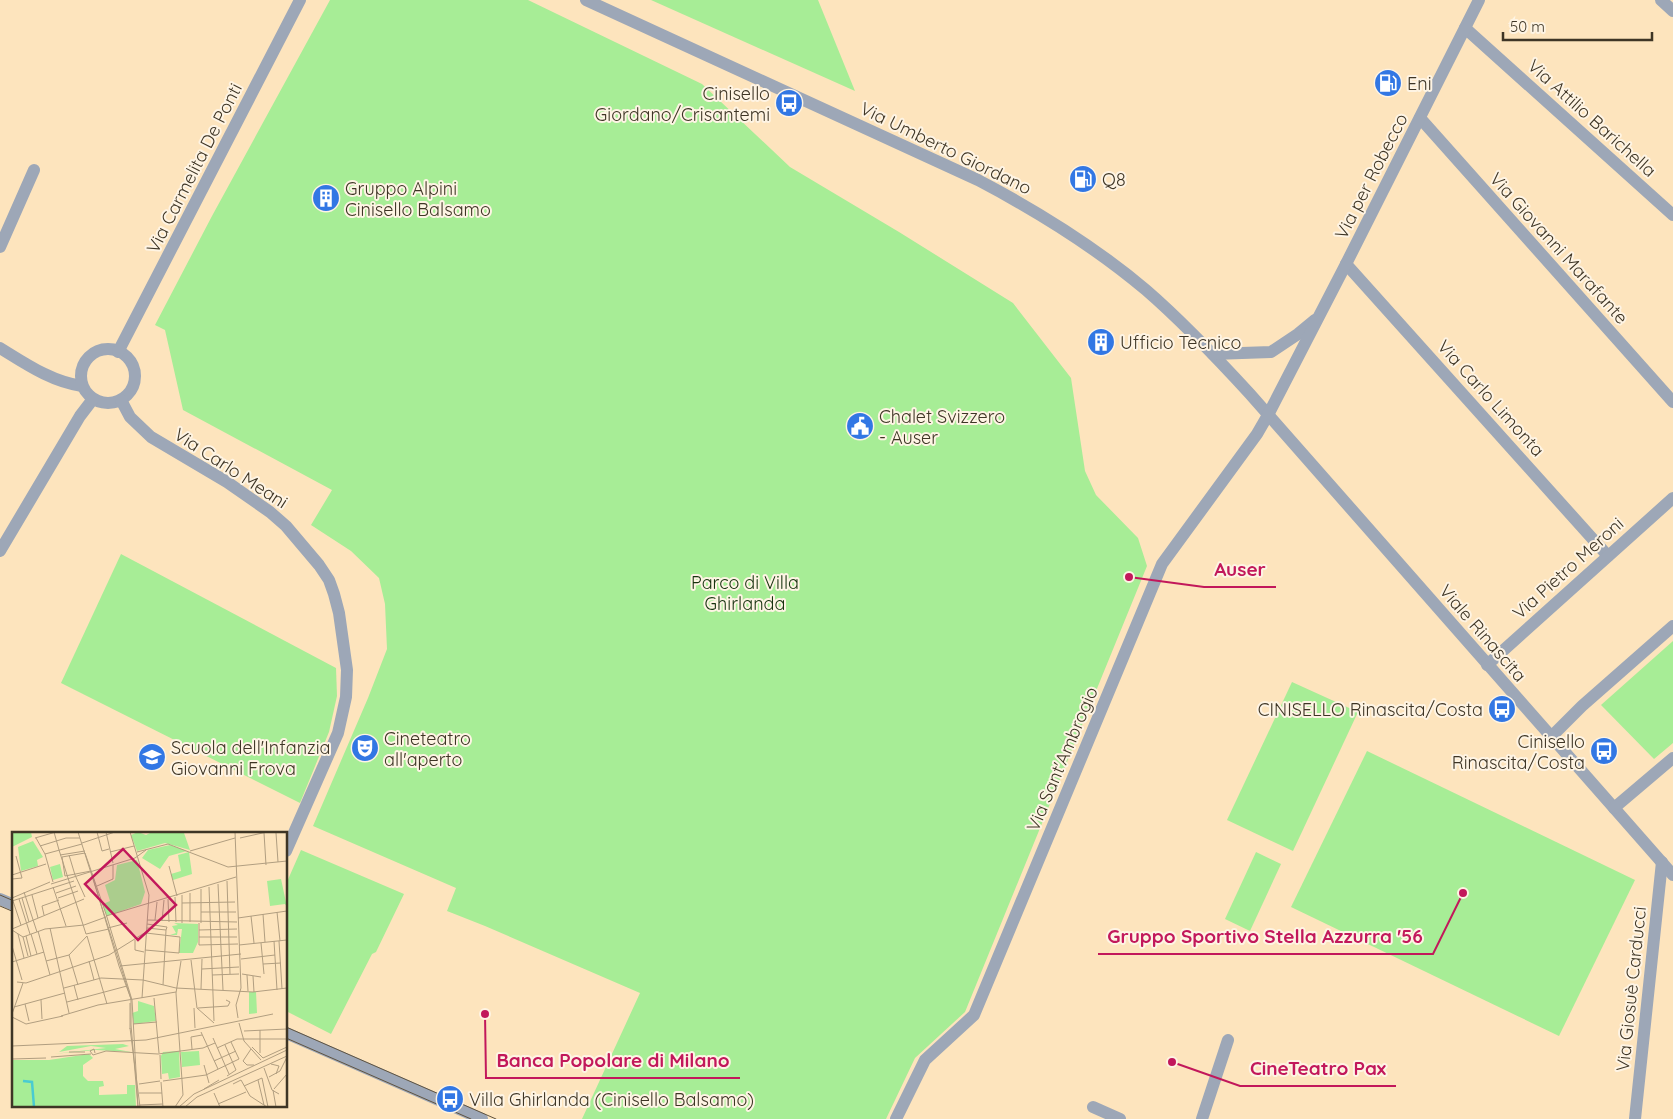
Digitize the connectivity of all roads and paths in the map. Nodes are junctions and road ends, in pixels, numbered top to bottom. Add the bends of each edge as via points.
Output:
1 (300, 0) edge
2 (586, 0) edge
3 (1479, 0) edge
4 (1660, 0) edge
5 (1673, 11) edge
6 (1465, 28) junction
7 (1420, 118) junction
8 (34, 170) dead end
9 (1673, 215) edge
10 (0, 247) edge
11 (1346, 264) junction
12 (1320, 315) junction
13 (0, 348) edge
14 (118, 352) junction
15 (1213, 354) junction
16 (82, 386) junction
17 (93, 399) junction
18 (121, 400) junction
19 (1673, 402) edge
20 (1268, 414) junction
21 (1673, 498) edge
22 (0, 551) edge
23 (1608, 556) junction
24 (1673, 626) edge
25 (1487, 665) junction
26 (1551, 737) junction
27 (1673, 758) edge
28 (1614, 808) junction
29 (288, 846) edge
30 (1662, 862) junction
31 (1673, 875) edge
32 (0, 899) edge
33 (12, 904) edge
34 (288, 1034) edge
35 (1228, 1040) dead end
36 (1093, 1107) dead end
37 (482, 1119) edge
38 (896, 1119) edge
39 (1120, 1119) edge
40 (1202, 1119) edge
41 (1635, 1119) edge

1 - 14 street, Via Carmelita De Ponti
2 - 15 street, Via Umberto Giordano via 1008,196 1121,270
3 - 6 street, Via per Robecco
4 - 5 street
6 - 7 street, Via per Robecco
6 - 9 street, Via Attilio Barichella
7 - 11 street, Via per Robecco
7 - 19 street, Via Giovanni Marafante
8 - 10 street
11 - 12 street, Via per Robecco
11 - 23 street, Via Carlo Limonta
12 - 15 street, Via per Robecco via 1271,352
12 - 20 street, Via per Robecco
13 - 16 street via 47,376
14 - 16 street via 100,351 90,356 81,375
14 - 18 street via 132,362 135,380 132,389
15 - 20 street, Via Umberto Giordano
16 - 17 street
17 - 18 street via 101,403
17 - 22 street
18 - 29 street, Via Carlo Meani via 130,417 152,436 270,512 319,564 329,580 339,613 347,670 346,697 338,733
20 - 25 street, Viale Rinascita
20 - 38 street, Via Sant'Ambrogio via 1257,434 1162,564 974,1015 925,1060
21 - 23 street, Via Pietro Meroni
23 - 25 street, Via Pietro Meroni
24 - 26 street
25 - 26 street, Viale Rinascita
26 - 28 street, Viale Rinascita
27 - 28 street
28 - 30 street, Viale Rinascita
30 - 31 street, Viale Rinascita
30 - 41 street, Via Giosuè Carducci
32 - 33 street
34 - 37 street
35 - 40 street
36 - 39 street

